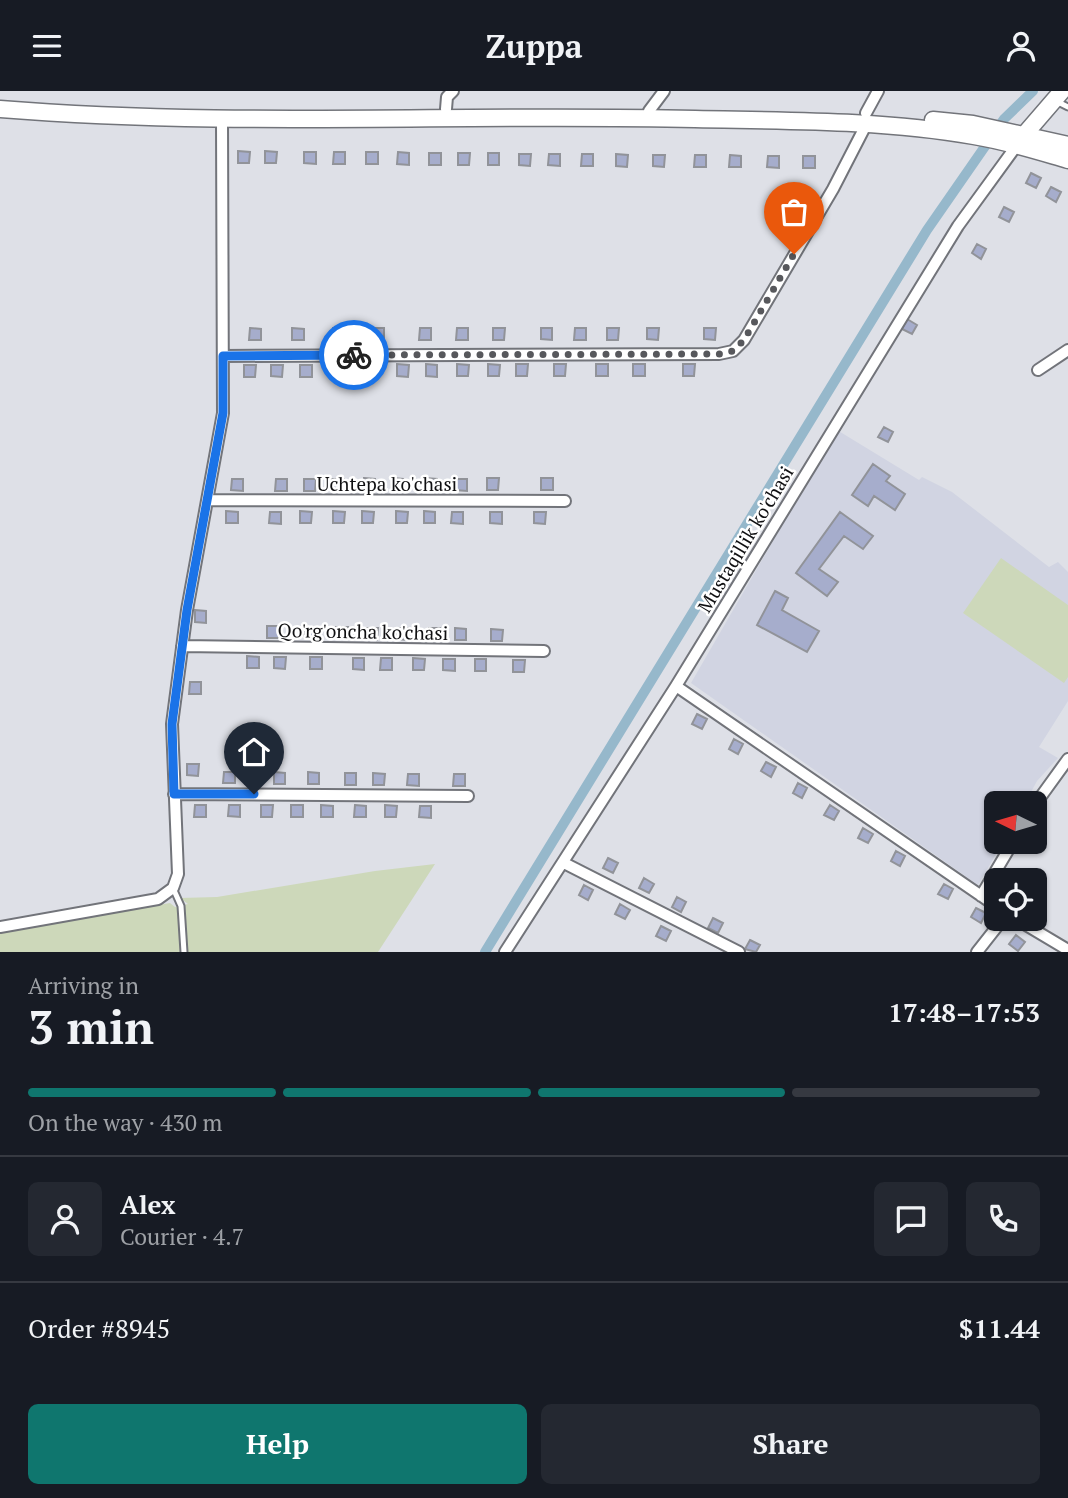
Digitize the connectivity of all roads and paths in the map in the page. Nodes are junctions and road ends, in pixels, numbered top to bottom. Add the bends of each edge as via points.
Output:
1 (664, 91) edge
2 (878, 91) edge
3 (447, 97) edge
4 (0, 99) edge
5 (1061, 99) edge
6 (0, 109) edge
7 (649, 111) junction
8 (866, 118) junction
9 (222, 120) junction
10 (1009, 137) junction
11 (1068, 145) edge
12 (1068, 160) edge
13 (1068, 350) edge
14 (223, 356) junction
15 (1038, 370) dead end
16 (208, 500) junction
17 (565, 501) dead end
18 (182, 646) junction
19 (544, 652) dead end
20 (676, 687) junction
21 (1068, 759) edge
22 (1045, 791) edge
23 (174, 794) junction
24 (468, 796) dead end
25 (1006, 854) edge
26 (564, 863) junction
27 (173, 888) junction
28 (981, 896) junction
29 (984, 898) edge
30 (0, 927) edge
31 (994, 931) edge
32 (1036, 931) edge
33 (1068, 950) edge
34 (184, 952) edge
35 (505, 952) edge
36 (739, 952) edge
37 (977, 952) edge

1 - 7 street
2 - 8 street
3 - 4 main road via 192,110
3 - 7 main road
5 - 10 main road
6 - 9 main road
7 - 8 main road
8 - 9 main road
8 - 10 main road
8 - 14 street via 833,189 744,340 733,351
9 - 14 street
10 - 11 main road
10 - 12 main road
10 - 20 street, Mustaqillik ko'chasi
13 - 15 street
14 - 16 street via 223,413
16 - 17 street, Uchtepa ko'chasi
16 - 18 street
18 - 19 street, Qo'rg'oncha ko'chasi
18 - 23 street via 172,724
20 - 26 street, Mustaqillik ko'chasi
20 - 28 street
21 - 22 street
23 - 24 street
23 - 27 street via 178,874
25 - 28 street
26 - 35 street, Mustaqillik ko'chasi
26 - 36 street
27 - 30 street via 158,899
27 - 34 lane via 181,906
28 - 29 street
31 - 37 street
32 - 33 street

